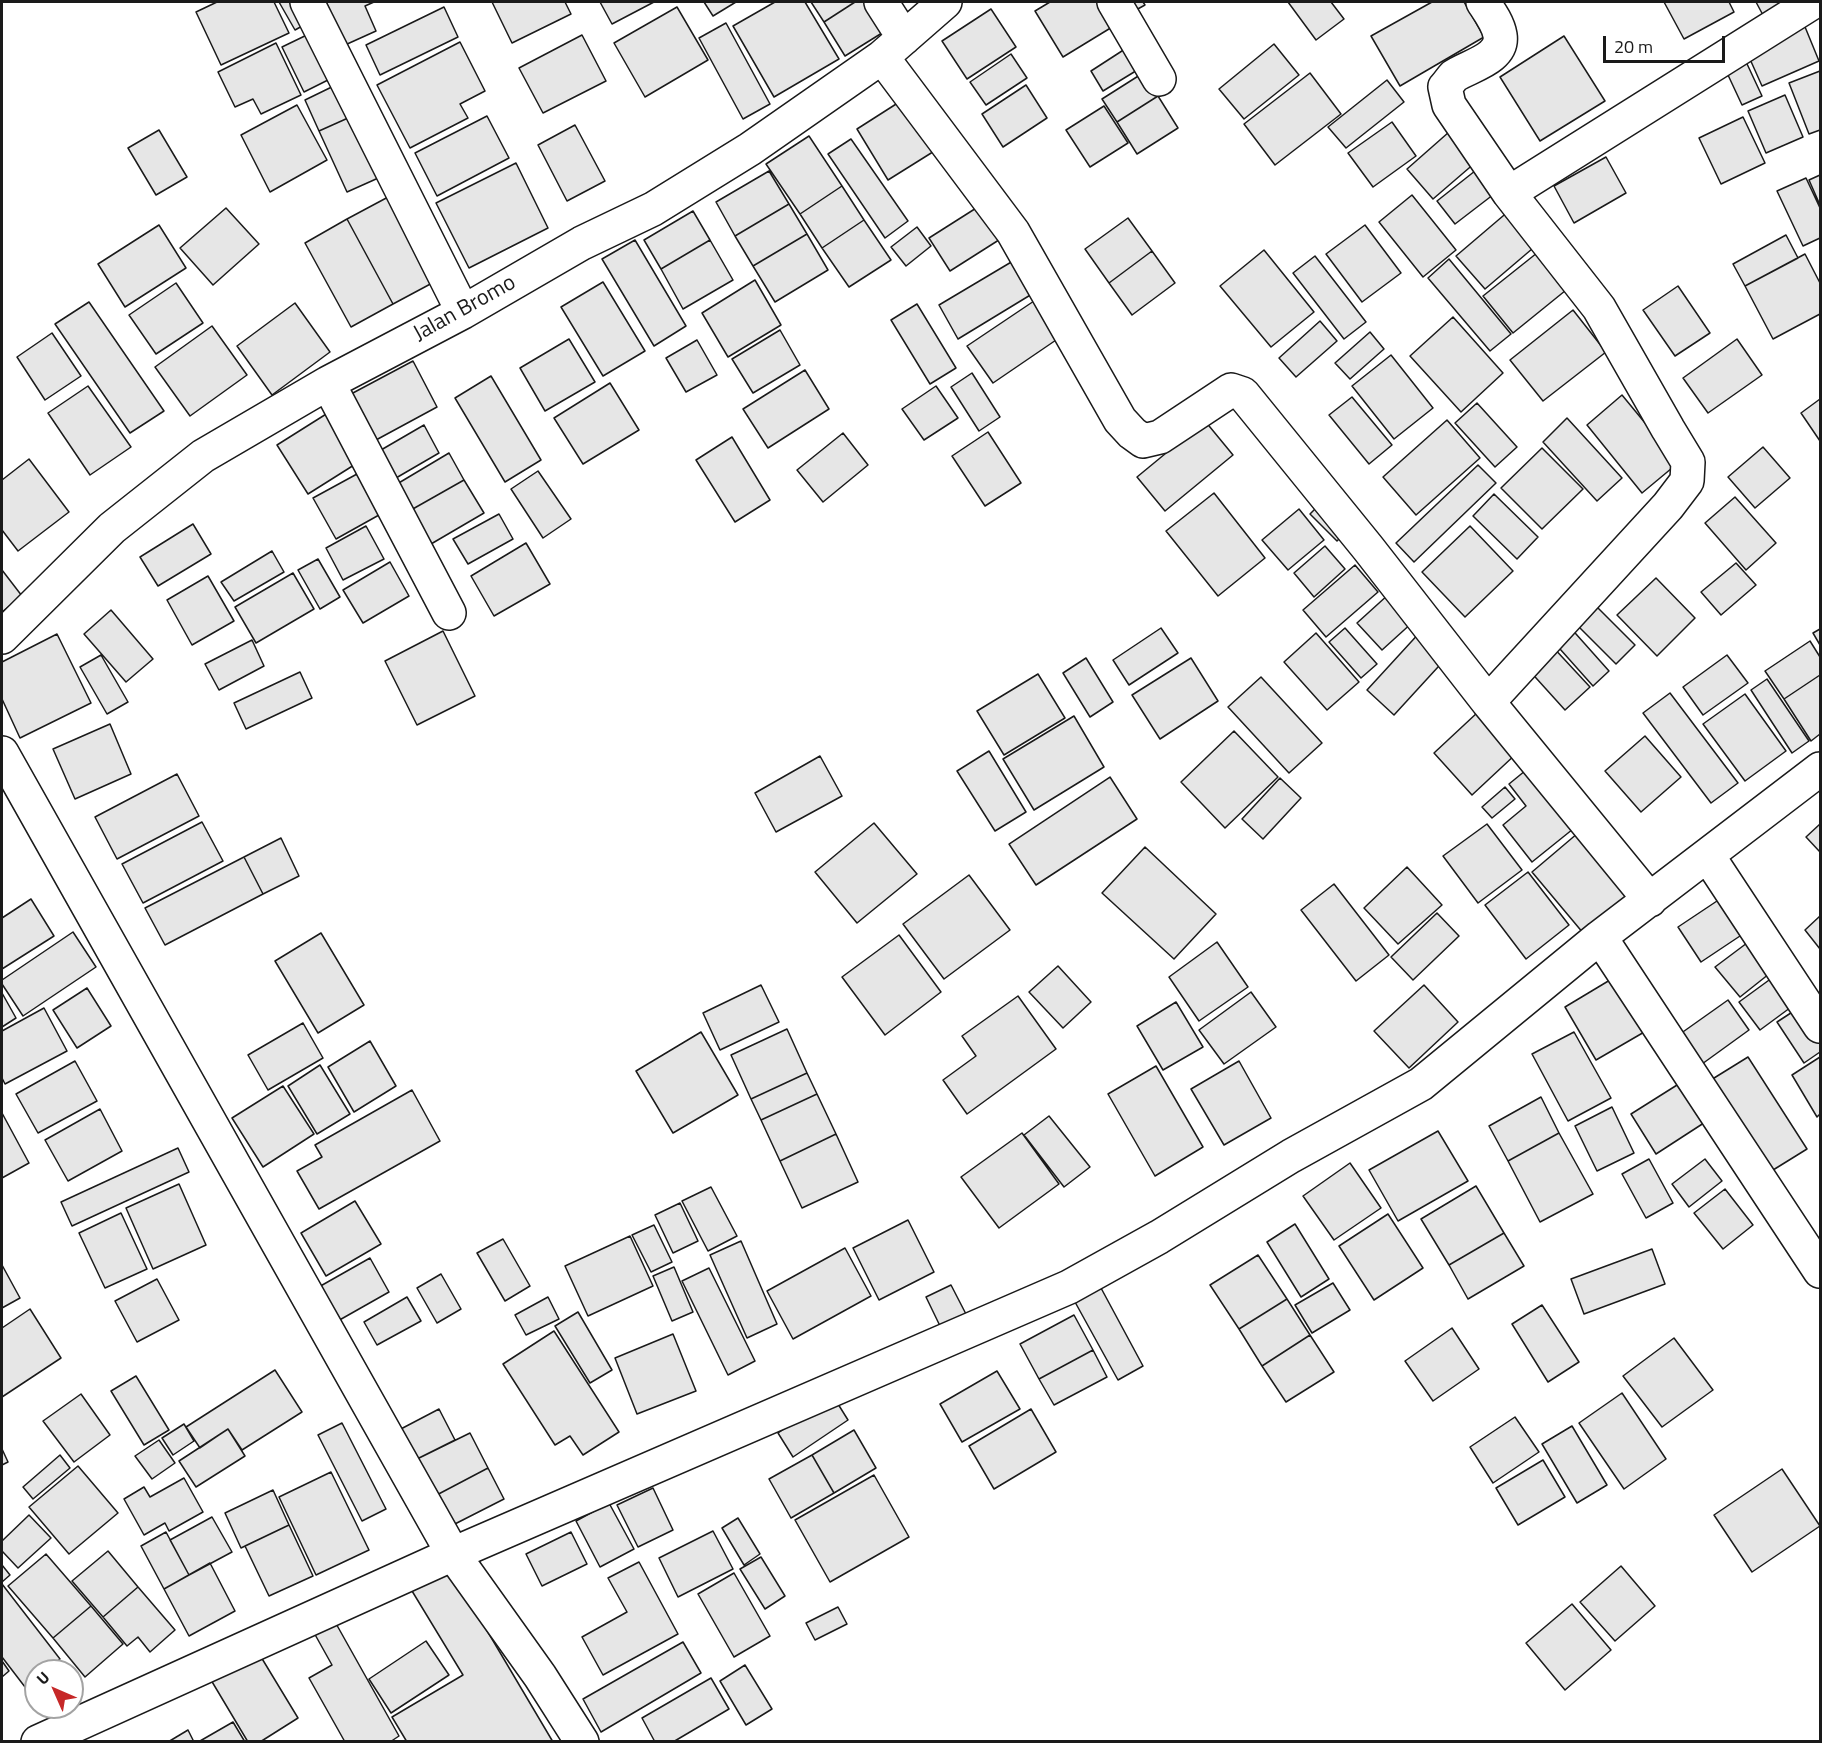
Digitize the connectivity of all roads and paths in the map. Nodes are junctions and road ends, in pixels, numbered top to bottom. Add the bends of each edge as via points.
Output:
1 (307, 2) edge
2 (881, 2) edge
3 (945, 2) edge
4 (1114, 2) edge
5 (1483, 2) edge
6 (1813, 2) edge
7 (893, 47) junction
8 (1159, 79) dead end
9 (1509, 193) junction
10 (463, 312) junction
11 (328, 383) junction
12 (449, 613) dead end
13 (2, 637) edge
14 (1488, 702) junction
15 (2, 753) edge
16 (1821, 770) edge
17 (1708, 856) junction
18 (1650, 900) junction
19 (1600, 937) junction
20 (1821, 1026) edge
21 (1821, 1270) edge
22 (453, 1554) junction
23 (38, 1742) edge
24 (582, 1742) edge

1 - 10 street
2 - 7 street
3 - 7 street, Jalan Bromo
4 - 8 street
5 - 9 street via 1501,42 1485,60 1454,77 1445,87 1449,105
6 - 9 street
7 - 10 street, Jalan Bromo via 750,149 652,209 582,243
7 - 14 street via 1013,232 1120,420 1143,441 1160,437 1231,390 1243,394
9 - 14 street via 1599,308 1688,462 1687,481 1668,506
10 - 11 street, Jalan Bromo
11 - 12 street
11 - 13 street, Jalan Bromo via 203,456 112,528
14 - 18 street
15 - 22 street
16 - 17 street
17 - 18 street
17 - 20 street
18 - 19 street
19 - 21 street
19 - 22 street via 1421,1084 1070,1287
22 - 23 street
22 - 24 street

